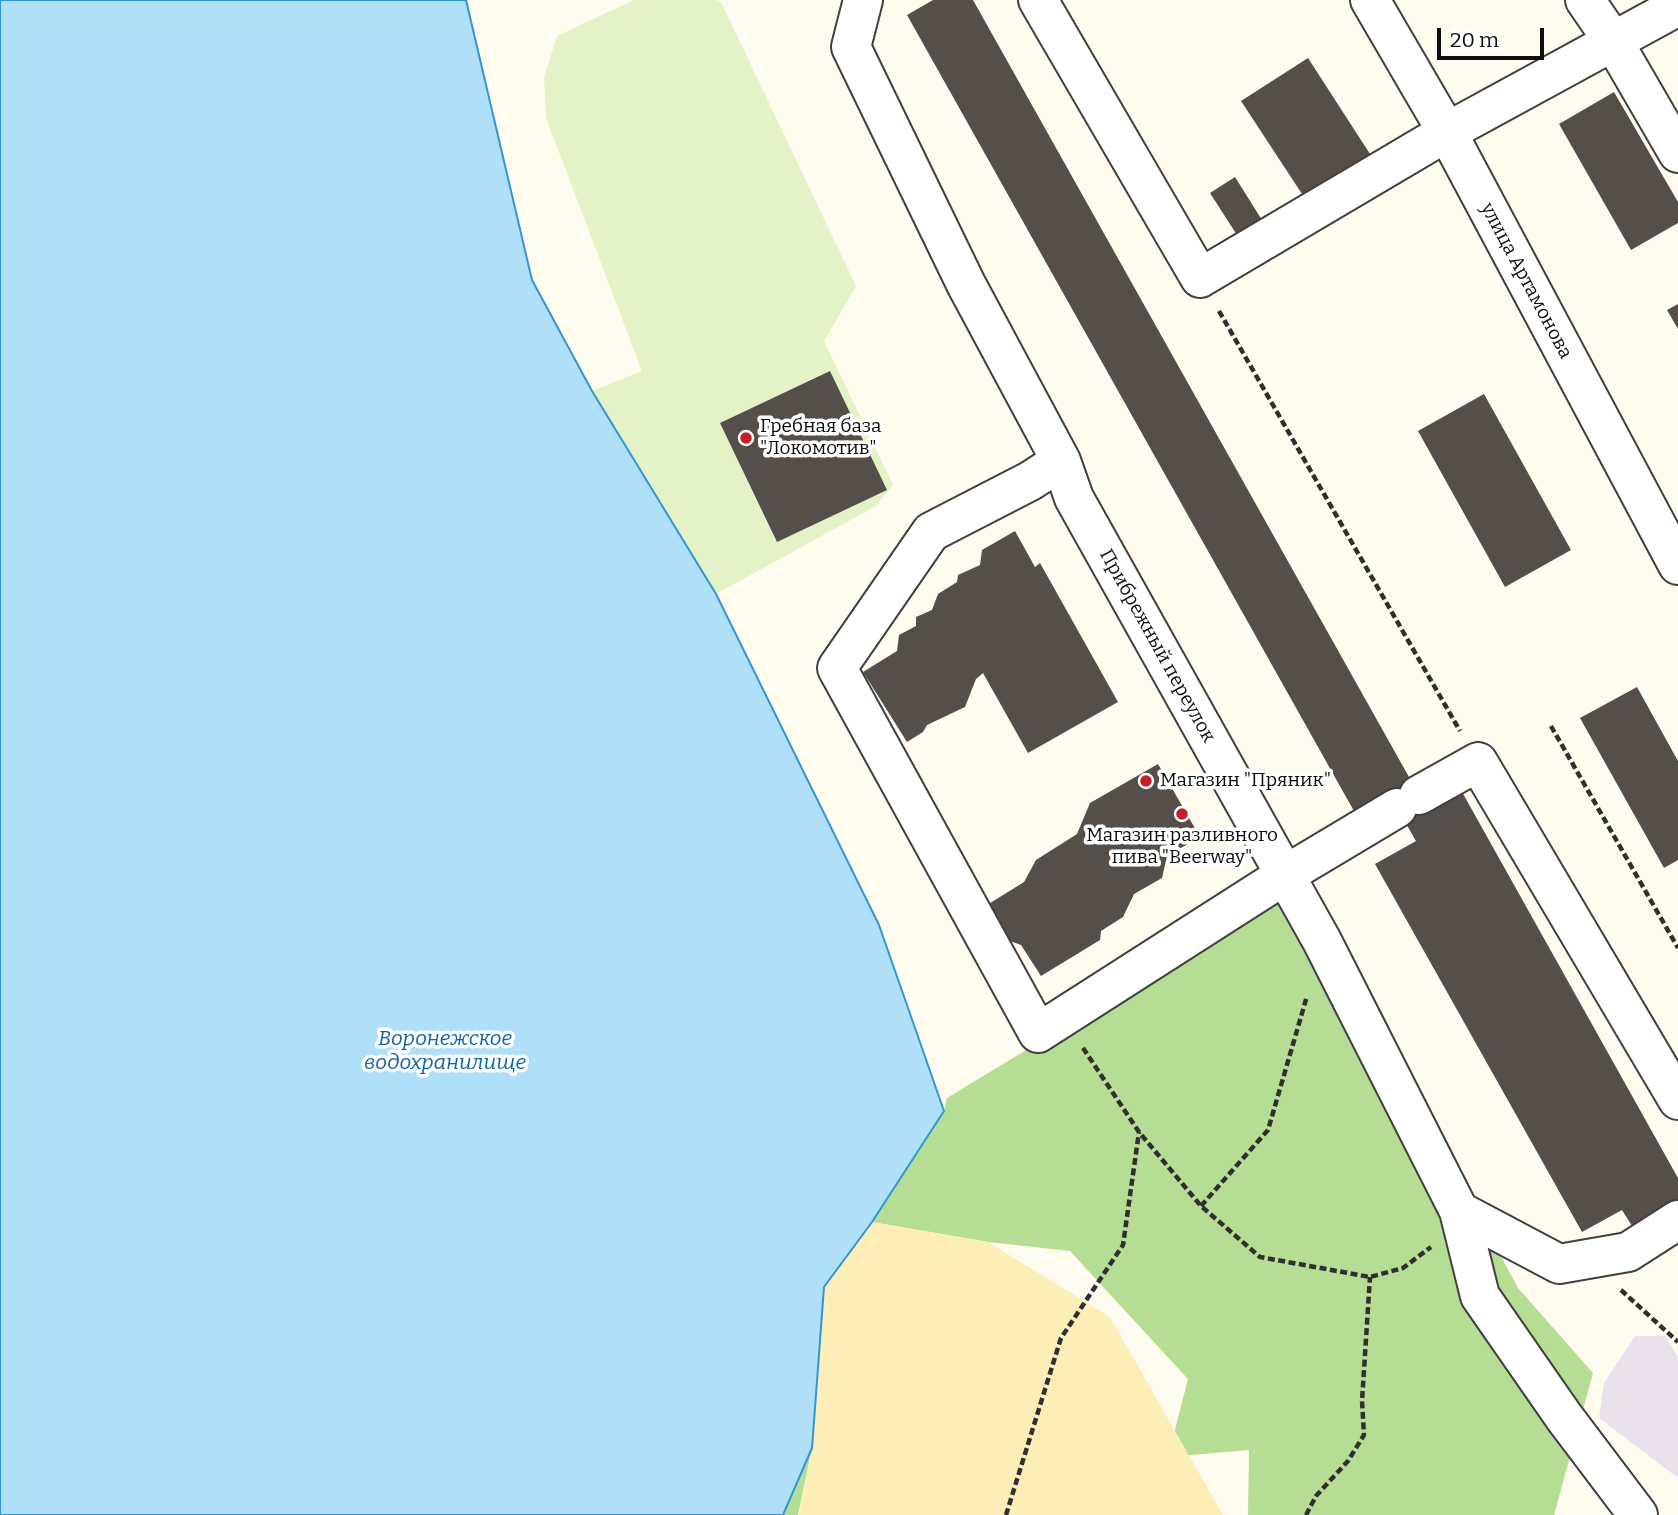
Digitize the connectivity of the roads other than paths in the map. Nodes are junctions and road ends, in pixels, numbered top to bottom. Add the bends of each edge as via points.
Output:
1 (863, 0) edge
2 (1038, 0) edge
3 (1370, 0) edge
4 (1585, 0) edge
5 (1678, 6) edge
6 (1612, 41) junction
7 (1447, 132) junction
8 (1678, 153) edge
9 (1062, 461) junction
10 (1665, 508) edge
11 (1678, 565) edge
12 (1285, 875) junction
13 (1678, 1100) edge
14 (1459, 1211) junction
15 (1678, 1220) edge
16 (1638, 1515) edge

1 - 9 street, Прибрежный переулок via 851,47 966,284
2 - 7 street via 1200,278
3 - 7 street, улица Артамонова
4 - 6 street
5 - 6 street
6 - 7 street
6 - 8 street
7 - 10 street, улица Артамонова
9 - 12 street, Прибрежный переулок via 1074,498
9 - 12 street via 931,532 837,668 1038,1033
10 - 11 street, улица Артамонова
12 - 13 street via 1478,762
12 - 14 street, Прибрежный переулок
14 - 15 street via 1559,1264 1628,1252
14 - 16 street, Прибрежный переулок via 1480,1296

